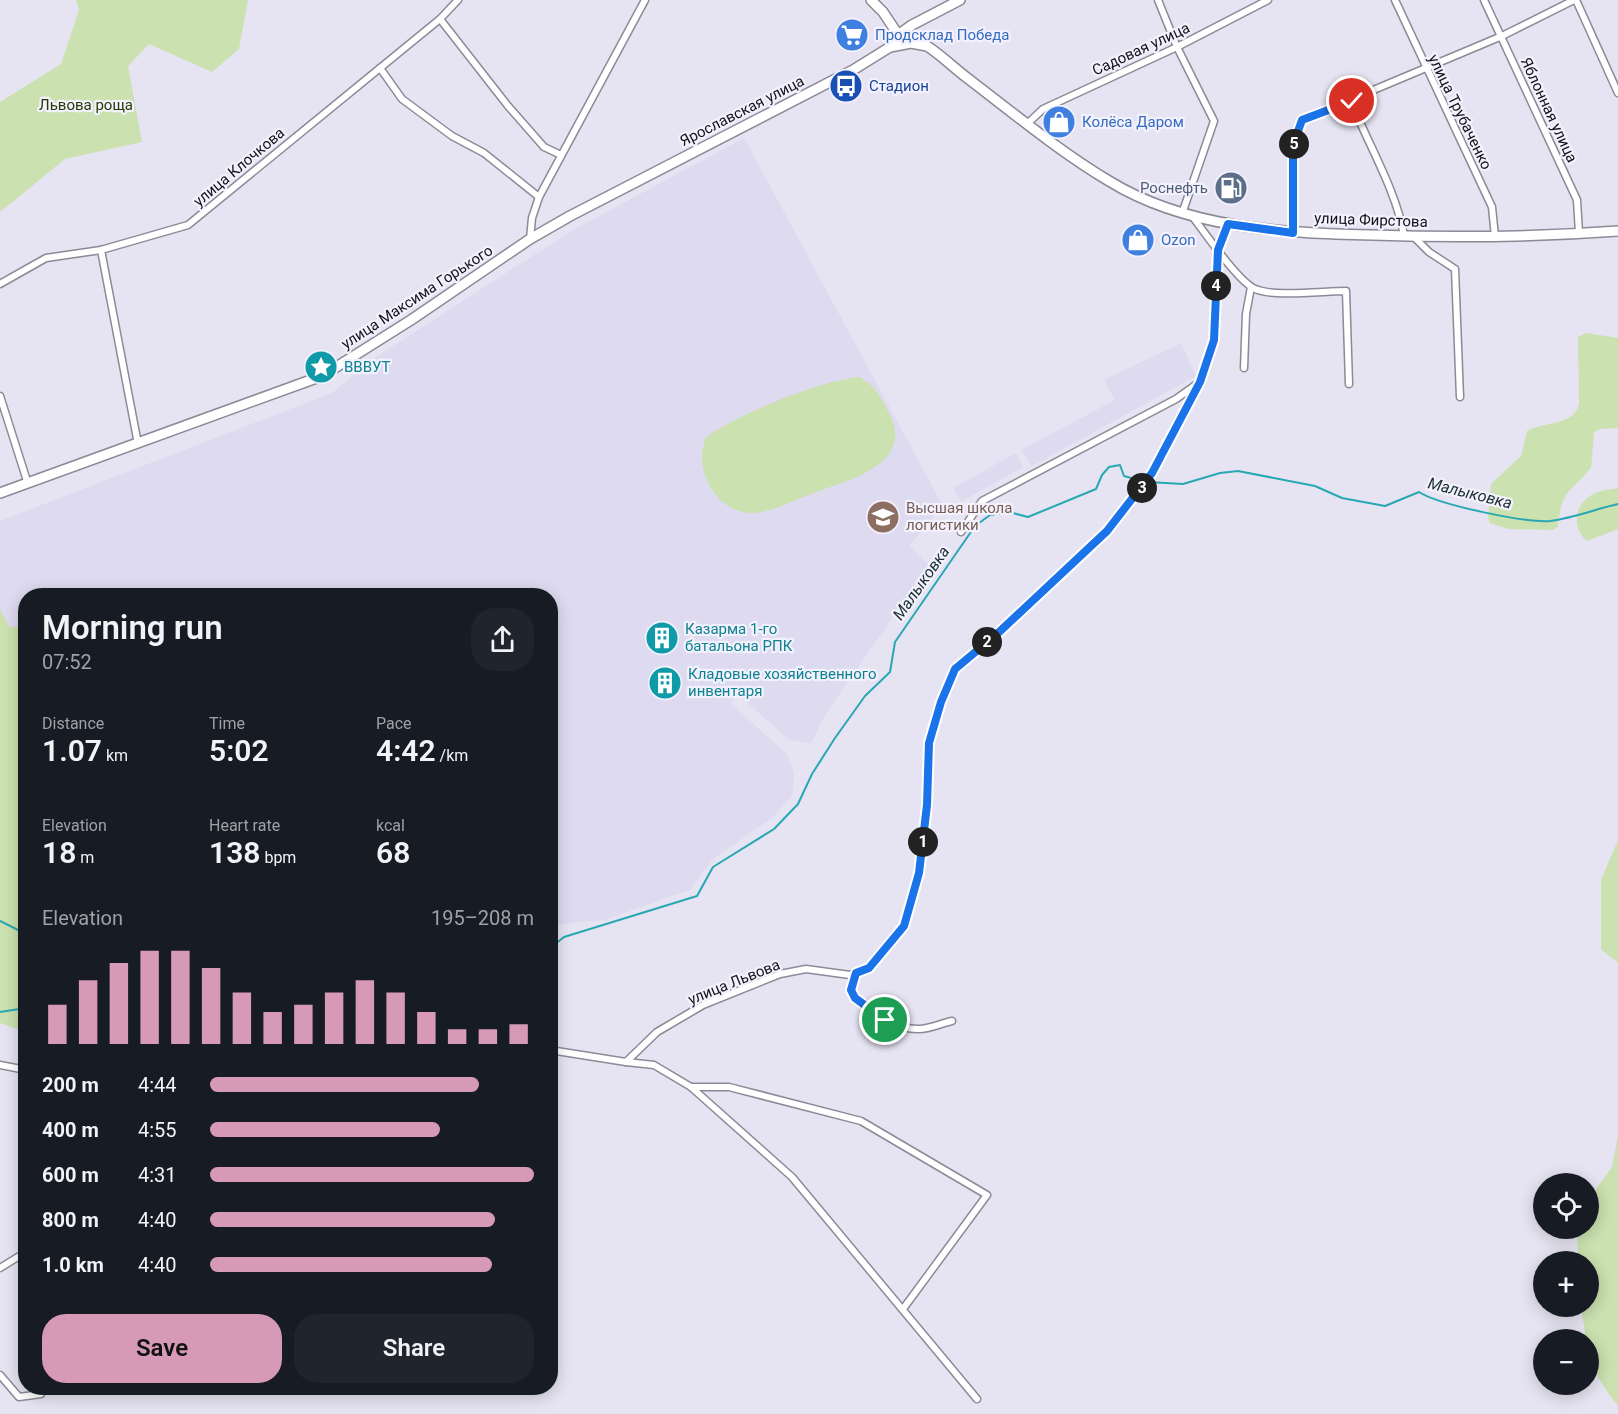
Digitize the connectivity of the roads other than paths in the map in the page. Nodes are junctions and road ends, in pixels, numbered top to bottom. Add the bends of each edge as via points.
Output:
1 (458, 0) edge
2 (871, 0) edge
3 (960, 0) edge
4 (1158, 0) edge
5 (1268, 0) edge
6 (1395, 0) edge
7 (1484, 0) edge
8 (1575, 0) edge
9 (642, 1) edge
10 (440, 19) junction
11 (1502, 36) junction
12 (901, 39) junction
13 (1177, 47) junction
14 (1424, 67) junction
15 (380, 68) junction
16 (1618, 93) edge
17 (1352, 101) junction
18 (1027, 124) junction
19 (561, 155) junction
20 (539, 197) junction
21 (1186, 212) junction
22 (1228, 224) junction
23 (1618, 231) edge
24 (1293, 233) junction
25 (1579, 233) junction
26 (1404, 236) junction
27 (1414, 237) junction
28 (1495, 237) junction
29 (531, 239) junction
30 (101, 250) junction
31 (1218, 250) junction
32 (0, 284) edge
33 (1251, 287) junction
34 (1244, 368) dead end
35 (1200, 382) junction
36 (1349, 384) dead end
37 (0, 396) edge
38 (1460, 397) dead end
39 (138, 444) junction
40 (28, 484) junction
41 (0, 493) edge
42 (961, 532) dead end
43 (856, 973) junction
44 (952, 1021) dead end
45 (558, 1051) edge
46 (626, 1062) junction
47 (0, 1065) edge
48 (18, 1068) edge
49 (691, 1087) junction
50 (18, 1257) edge
51 (0, 1268) edge
52 (903, 1309) junction
53 (0, 1375) edge
54 (34, 1395) edge
55 (977, 1399) dead end

1 - 10 street, улица Клочкова
2 - 12 main road
3 - 12 main road, Ярославская улица
4 - 13 street
5 - 13 street, Садовая улица
6 - 14 street, улица Трубаченко
7 - 11 street, Яблонная улица
8 - 11 street
8 - 16 street
9 - 19 street
10 - 15 street, улица Клочкова
10 - 19 street via 544,147
11 - 14 street
11 - 25 street, Яблонная улица via 1577,200
12 - 18 main road, улица Фирстова via 935,52
12 - 29 main road, Ярославская улица via 843,75
13 - 18 street, Садовая улица via 1043,109
13 - 21 street via 1214,121
14 - 17 street
14 - 28 street, улица Трубаченко via 1492,207
15 - 20 street via 402,99 452,136 484,153
15 - 30 street, улица Клочкова via 188,225
17 - 24 street via 1302,120 1293,145
17 - 26 street via 1400,213
18 - 21 main road, улица Фирстова via 1110,182 1156,205
19 - 20 street
20 - 29 street via 531,218
21 - 22 main road, улица Фирстова
21 - 31 street
22 - 24 main road, улица Фирстова
22 - 31 street
23 - 25 main road, улица Фирстова
24 - 26 main road, улица Фирстова
25 - 28 main road, улица Фирстова
26 - 27 main road, улица Фирстова
27 - 28 main road, улица Фирстова
27 - 38 street via 1455,269
29 - 39 main road, улица Максима Горького via 322,376
30 - 32 street, улица Клочкова via 46,258
30 - 39 street
31 - 33 street
31 - 35 street via 1214,340
33 - 34 street via 1245,314
33 - 36 street via 1265,292 1346,291
35 - 42 street via 1176,399 982,501
35 - 43 street via 1152,473 1107,531 955,669 929,743 919,873 904,926 869,968
37 - 40 street
39 - 40 main road, улица Максима Горького
40 - 41 main road, улица Максима Горького
43 - 44 street via 851,990 855,998 885,1020 919,1030
43 - 46 street, улица Львова via 806,969 780,974 703,1005 657,1032
45 - 46 street
46 - 49 street via 654,1065
47 - 48 street
49 - 52 street via 792,1177
49 - 52 street via 729,1088 861,1120 987,1195
50 - 51 street
52 - 55 street
53 - 54 street via 19,1397

